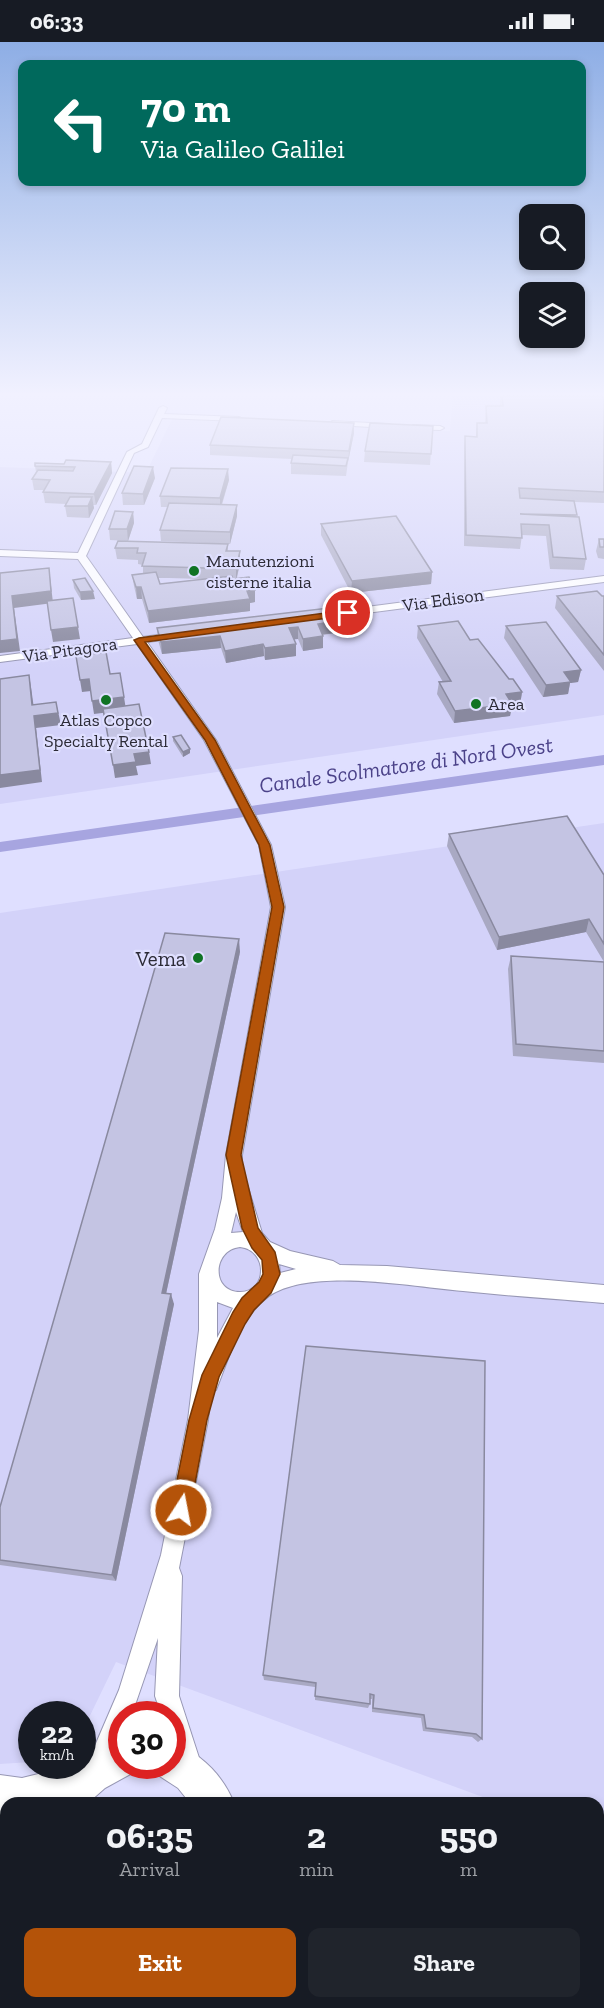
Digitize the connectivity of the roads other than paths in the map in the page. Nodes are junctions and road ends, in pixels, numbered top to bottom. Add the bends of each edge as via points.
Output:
1 (114, 488) edge
2 (0, 553) edge
3 (81, 556) junction
4 (604, 579) edge
5 (302, 619) edge
6 (186, 634) edge
7 (139, 640) junction
8 (0, 659) edge
9 (234, 1155) junction
10 (263, 1250) junction
11 (209, 1267) junction
12 (356, 1274) junction
13 (261, 1292) junction
14 (604, 1294) edge
15 (198, 1420) junction
16 (172, 1555) junction
17 (96, 1764) edge
18 (89, 1779) edge
19 (193, 1779) edge
20 (26, 1797) edge

1 - 3 street
2 - 3 street
3 - 7 street
4 - 5 street, Via Edison
6 - 7 street
7 - 8 street, Via Pitagora
7 - 9 street via 210,740 265,845 278,907
9 - 10 street via 250,1228
9 - 11 street via 227,1218
10 - 11 street via 253,1243 237,1241 220,1248
10 - 12 street via 281,1258
10 - 13 street via 272,1269
11 - 13 street via 216,1291 231,1299 247,1299
11 - 15 street via 208,1330
12 - 13 street via 295,1277
12 - 14 street
13 - 15 street via 230,1334 211,1375
15 - 16 street
16 - 17 street via 130,1691
16 - 19 street via 167,1696
18 - 20 main road

